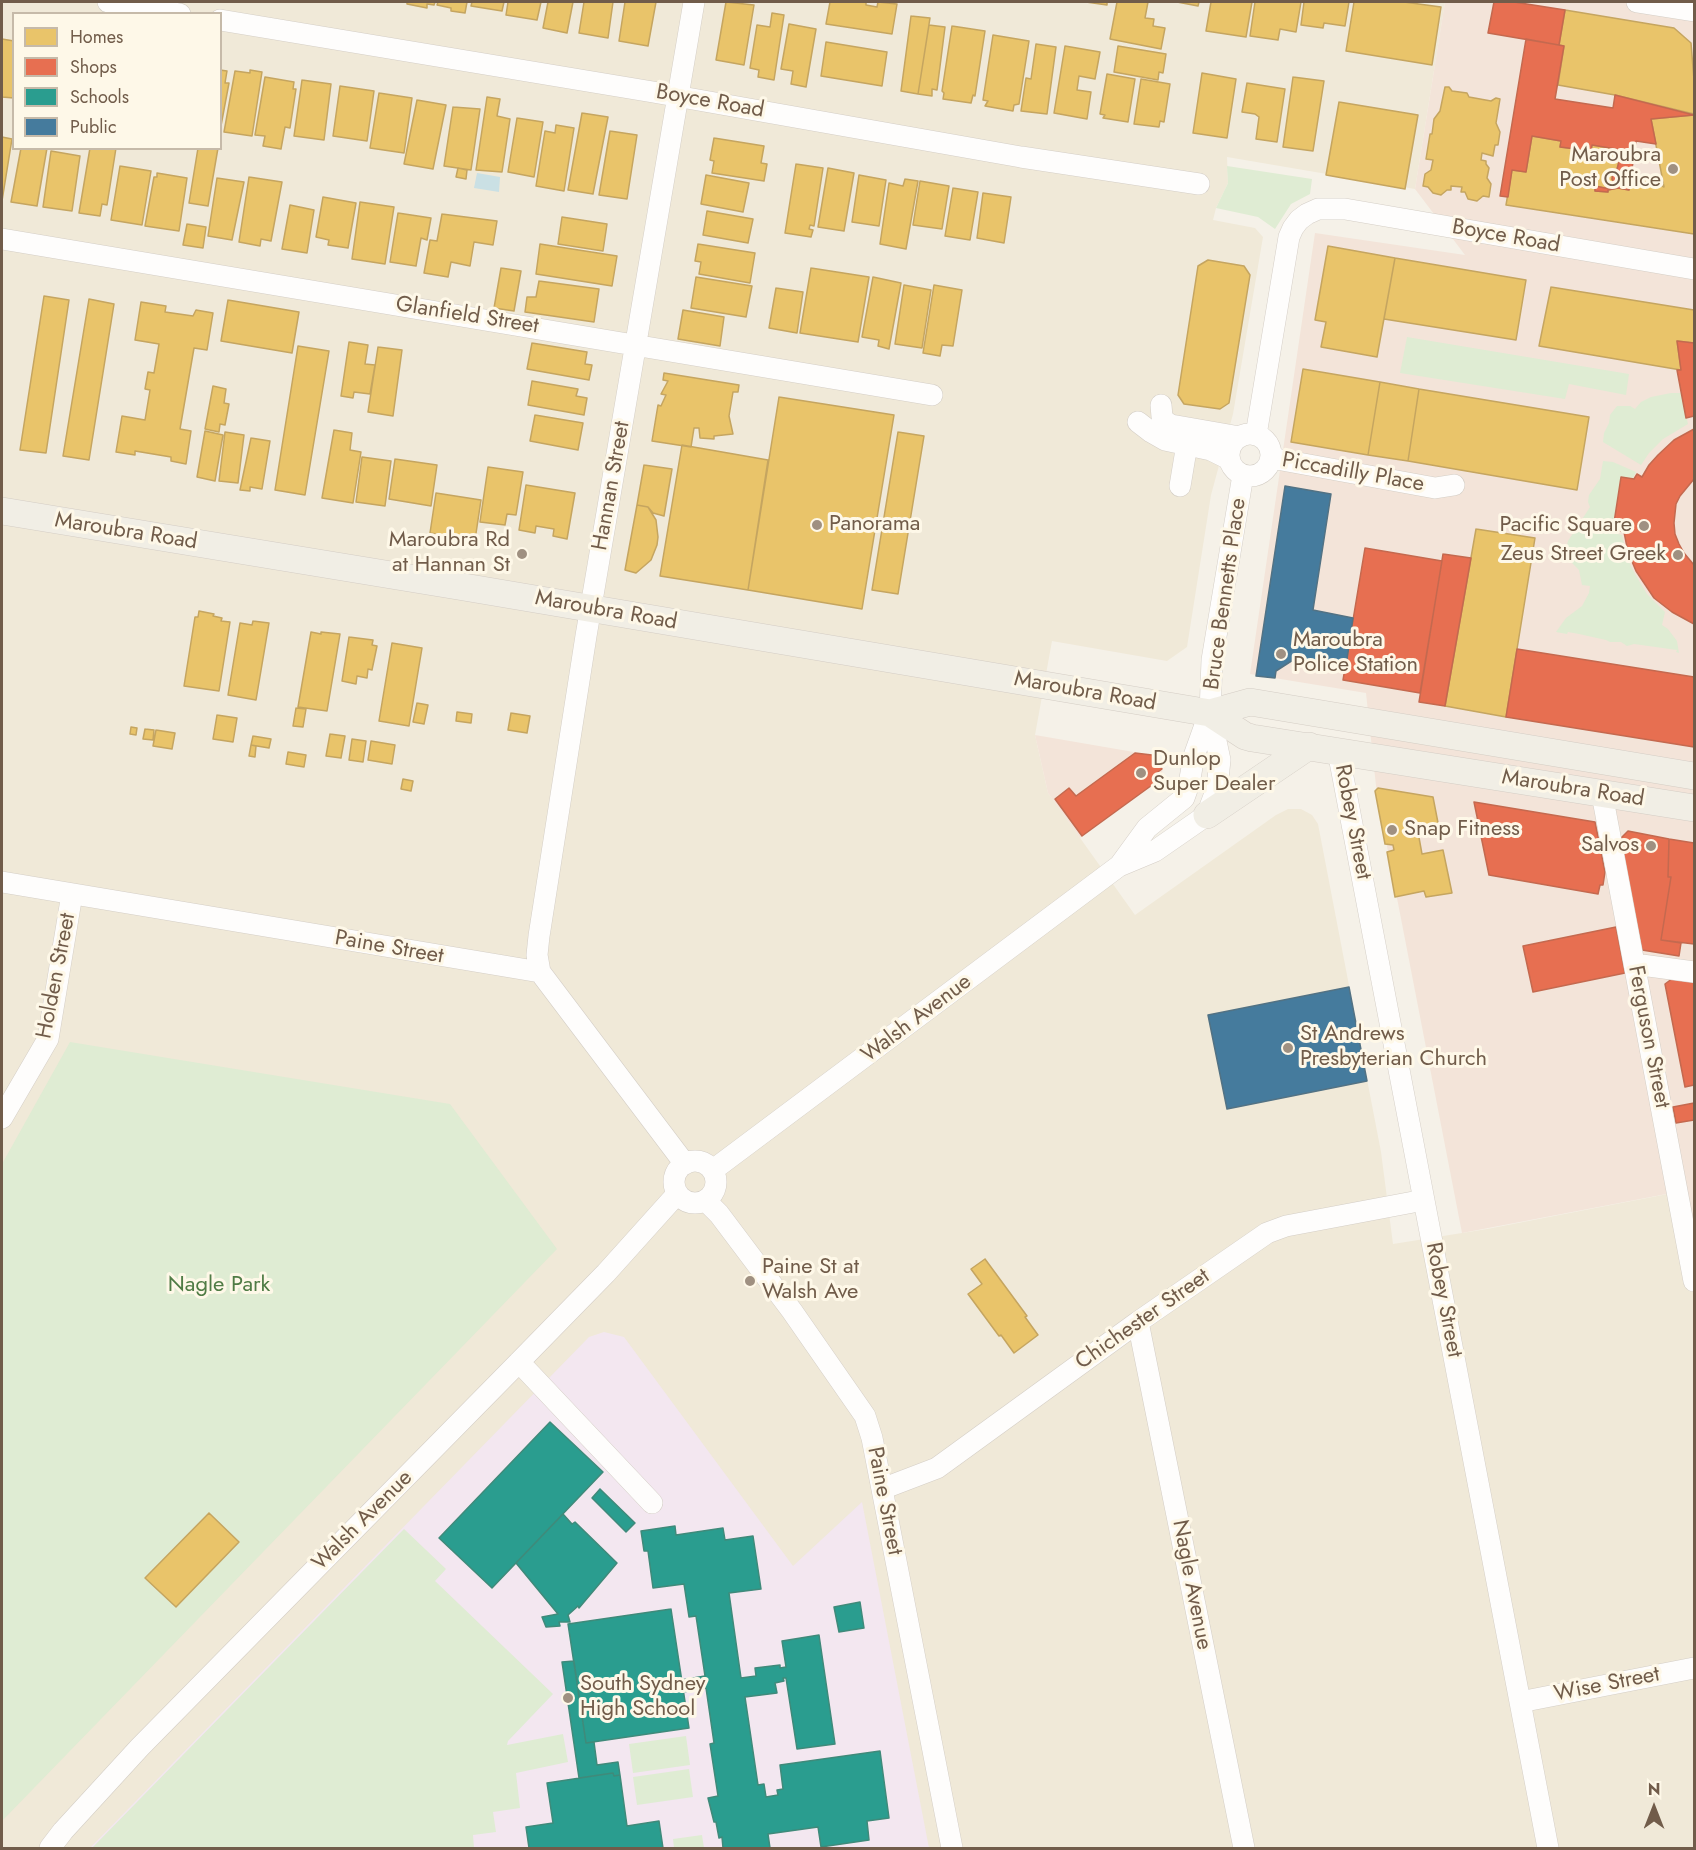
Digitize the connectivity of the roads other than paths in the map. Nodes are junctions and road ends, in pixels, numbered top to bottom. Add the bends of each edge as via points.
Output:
1 (108, 2) edge
2 (694, 2) edge
3 (1637, 2) edge
4 (1695, 11) edge
5 (168, 12) edge
6 (222, 20) edge
7 (678, 97) junction
8 (1199, 184) dead end
9 (2, 239) edge
10 (1695, 268) edge
11 (637, 345) junction
12 (932, 394) dead end
13 (1161, 405) dead end
14 (1138, 422) dead end
15 (1248, 436) junction
16 (1193, 437) junction
17 (1271, 458) junction
18 (1229, 459) junction
19 (1243, 475) junction
20 (1180, 486) dead end
21 (1444, 486) dead end
22 (2, 511) edge
23 (591, 609) junction
24 (1210, 713) junction
25 (1309, 746) junction
26 (1338, 751) junction
27 (1695, 776) edge
28 (1602, 794) junction
29 (1695, 808) edge
30 (1207, 815) junction
31 (1119, 866) junction
32 (2, 882) edge
33 (72, 894) junction
34 (1634, 964) junction
35 (540, 972) junction
36 (1695, 972) edge
37 (2, 1118) edge
38 (685, 1164) junction
39 (713, 1170) junction
40 (677, 1194) junction
41 (1424, 1200) junction
42 (706, 1201) junction
43 (1695, 1281) edge
44 (1138, 1322) junction
45 (519, 1362) junction
46 (882, 1489) junction
47 (652, 1503) dead end
48 (1695, 1668) edge
49 (1520, 1702) junction
50 (50, 1848) edge
51 (952, 1848) edge
52 (1244, 1848) edge
53 (1548, 1848) edge

1 - 5 street
2 - 7 street, Hannan Street
3 - 4 street
6 - 7 street, Boyce Road
7 - 8 street, Boyce Road
7 - 11 street, Hannan Street
9 - 11 street, Glanfield Street
10 - 15 street, Boyce Road via 1345,209 1318,209 1299,220 1289,237
11 - 12 street, Glanfield Street
11 - 23 street, Hannan Street
13 - 16 street via 1166,422
14 - 16 street via 1158,437
15 - 16 street
15 - 17 street via 1266,441
15 - 18 street via 1231,446
16 - 18 street
16 - 20 street
17 - 19 street via 1261,473
17 - 21 street, Piccadilly Place
18 - 19 street
19 - 24 street, Bruce Bennetts Place via 1212,660
22 - 23 main road, Maroubra Road
23 - 24 main road, Maroubra Road
23 - 35 street, Hannan Street via 538,936
24 - 25 main road, Maroubra Road via 1245,736
24 - 27 main road, Maroubra Road via 1250,702
24 - 30 street via 1220,760 1217,788
24 - 31 street, Walsh Avenue via 1184,798 1147,828
25 - 26 main road, Maroubra Road
25 - 30 main road
26 - 28 main road, Maroubra Road
26 - 41 street, Robey Street
28 - 29 main road, Maroubra Road
28 - 34 street, Ferguson Street
30 - 31 street, Walsh Avenue via 1155,851
31 - 39 street, Walsh Avenue
32 - 33 street, Paine Street
33 - 35 street, Paine Street
33 - 37 street, Holden Street via 48,1039
34 - 36 street
34 - 43 street, Ferguson Street
35 - 38 street
38 - 39 street via 702,1162
38 - 40 street via 674,1176
39 - 42 street via 716,1190
40 - 42 street via 692,1204
40 - 45 street, Walsh Avenue
41 - 44 street, Chichester Street via 1267,1233
41 - 49 street, Robey Street
42 - 46 street, Paine Street via 792,1311 865,1416
44 - 46 street, Chichester Street via 937,1468
44 - 52 street, Nagle Avenue
45 - 47 street
45 - 50 street, Walsh Avenue via 140,1747
46 - 51 street, Paine Street
48 - 49 street, Wise Street
49 - 53 street, Robey Street

